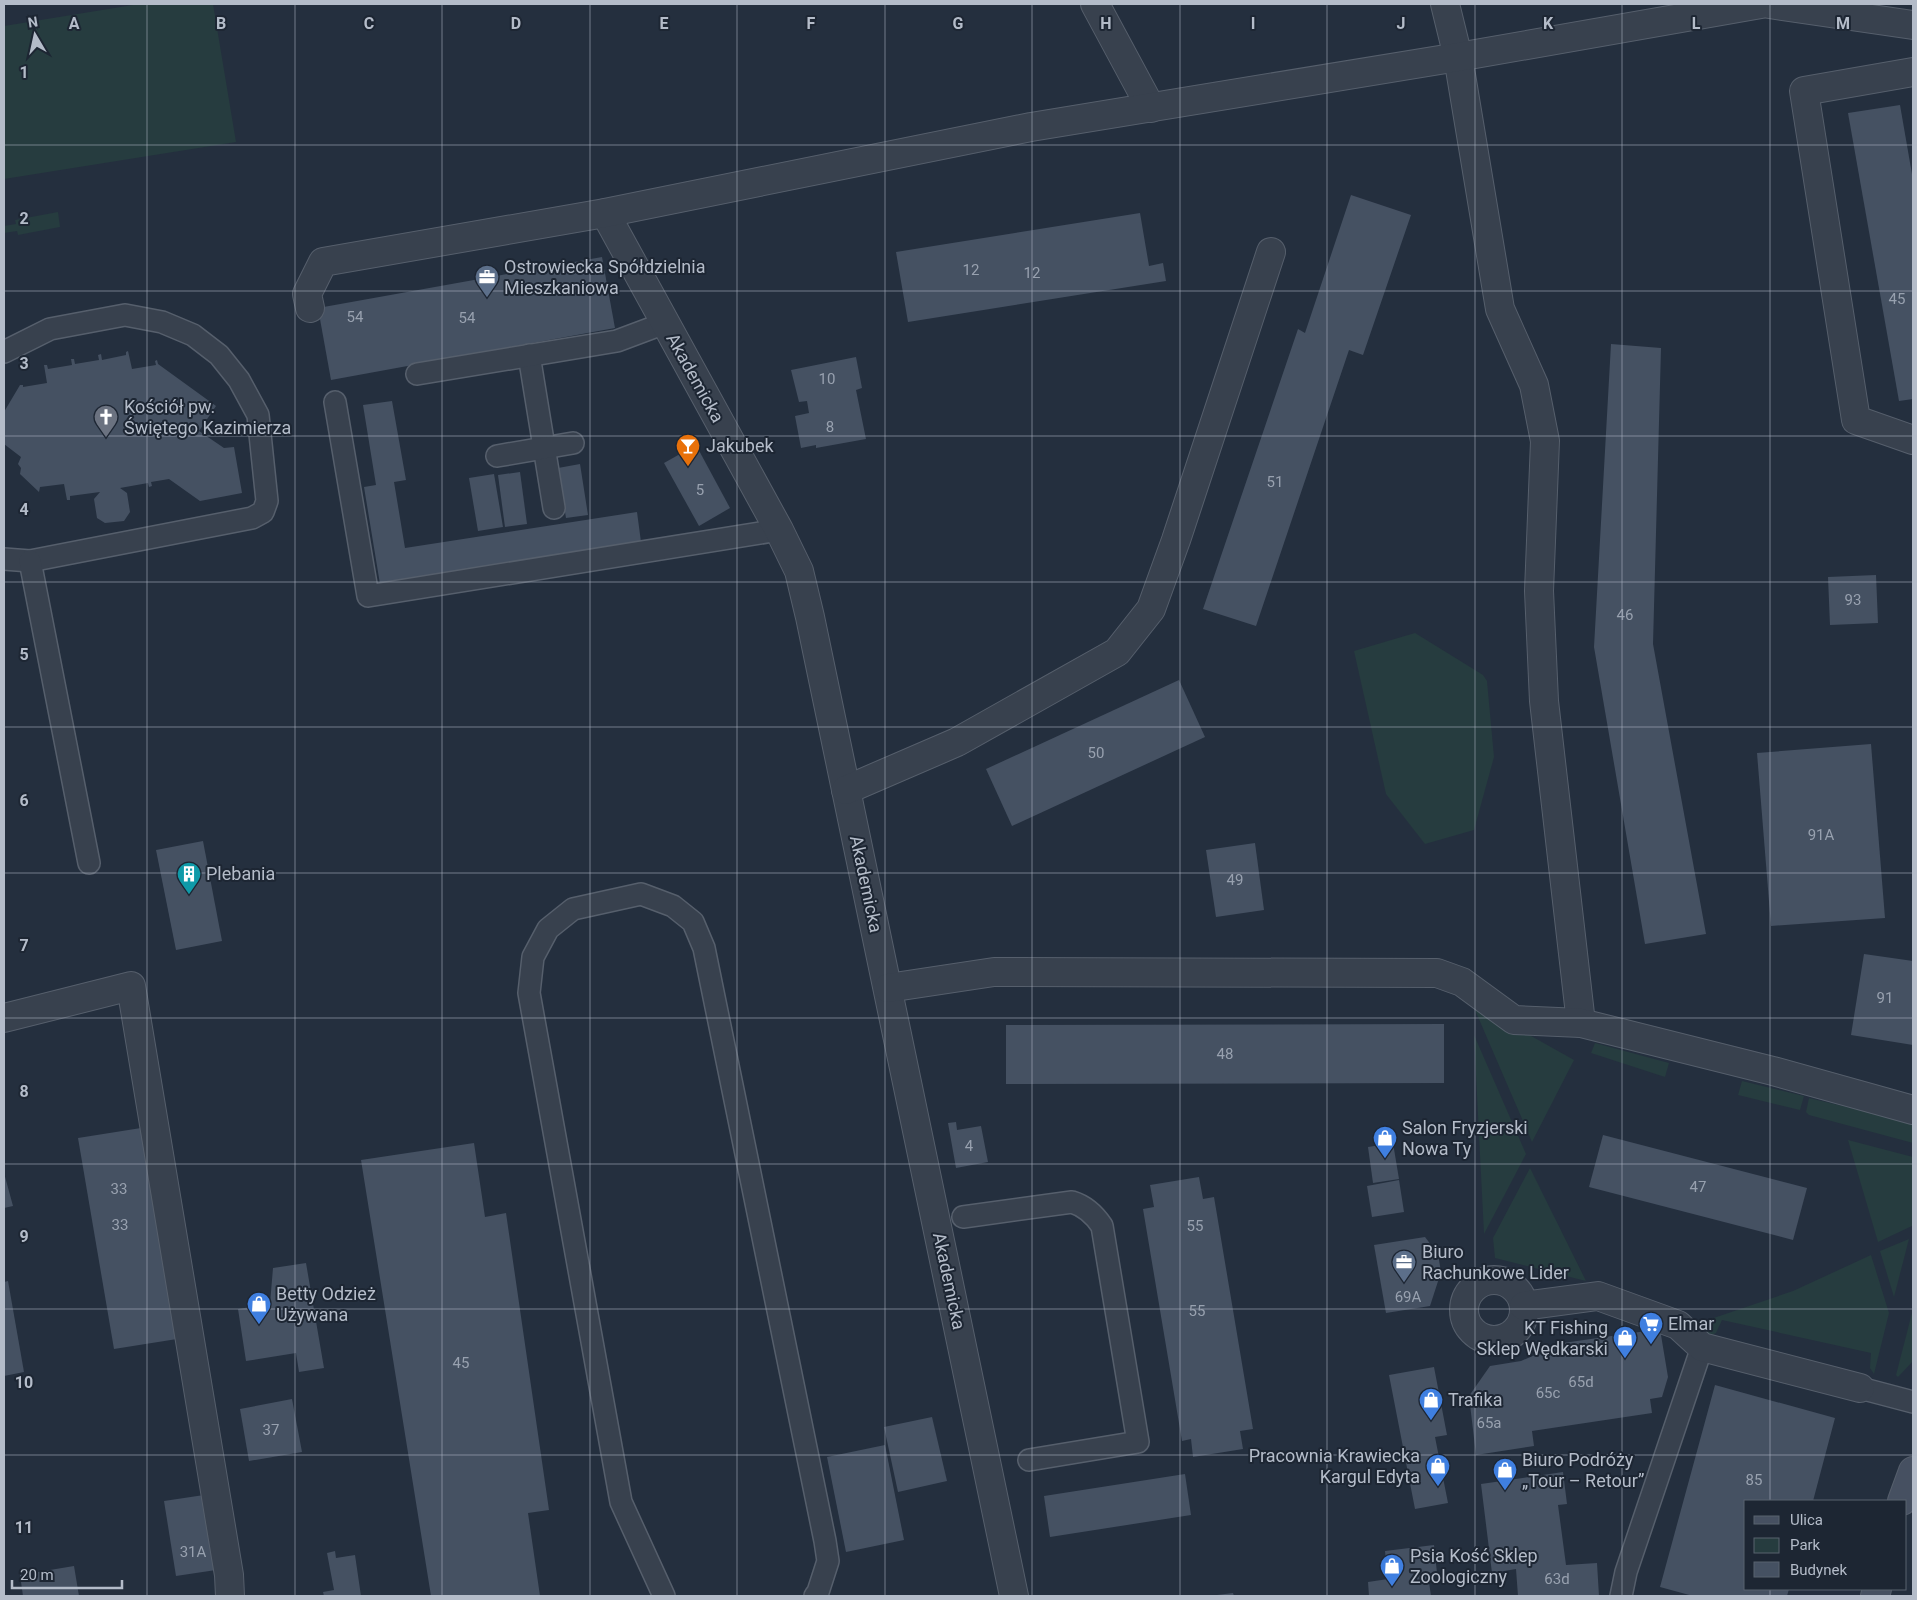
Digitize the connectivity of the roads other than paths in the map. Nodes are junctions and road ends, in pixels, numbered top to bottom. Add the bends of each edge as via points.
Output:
1 (1095, 4) edge
2 (1445, 4) edge
3 (1761, 4) edge
4 (1769, 4) edge
5 (1913, 25) edge
6 (1458, 57) junction
7 (1913, 72) edge
8 (1151, 108) junction
9 (605, 213) junction
10 (1270, 252) dead end
11 (310, 308) dead end
12 (665, 323) junction
13 (4, 352) edge
14 (529, 355) junction
15 (417, 374) dead end
16 (335, 402) dead end
17 (1913, 440) edge
18 (574, 443) dead end
19 (544, 448) junction
20 (497, 456) dead end
21 (554, 508) dead end
22 (779, 530) junction
23 (4, 559) edge
24 (30, 561) junction
25 (846, 790) junction
26 (89, 863) dead end
27 (888, 988) junction
28 (4, 1018) edge
29 (1582, 1023) junction
30 (1913, 1110) edge
31 (963, 1217) dead end
32 (1524, 1306) dead end
33 (1702, 1347) junction
34 (1860, 1388) joint
35 (1913, 1402) edge
36 (1029, 1460) dead end
37 (1913, 1472) edge
38 (1902, 1500) edge
39 (230, 1596) edge
40 (664, 1596) edge
41 (815, 1596) edge
42 (1014, 1596) edge
43 (1621, 1596) edge

1 - 8 street
2 - 6 street
3 - 6 street
4 - 5 street
6 - 8 street
6 - 29 street via 1500,309 1534,385 1545,440 1539,591 1544,700
7 - 17 street via 1804,91 1856,420
8 - 9 street via 1031,127
9 - 11 street via 323,262 307,294
9 - 12 street, Akademicka
10 - 25 street via 1151,609 1117,652 957,742
12 - 14 lane via 617,340
12 - 22 street, Akademicka
13 - 24 lane via 50,329 125,315 162,322 199,340 219,355 239,380 258,415 263,451 267,501 263,512 252,518
14 - 15 lane
14 - 19 lane
16 - 22 lane via 368,596
18 - 19 lane
19 - 20 lane
19 - 21 lane
22 - 25 street, Akademicka via 803,587
23 - 24 lane
24 - 26 lane
25 - 27 street, Akademicka
27 - 29 street via 994,972 1437,973 1462,982 1514,1020
27 - 42 street, Akademicka
28 - 39 street via 131,986
29 - 30 street
31 - 36 lane via 1072,1202 1089,1211 1102,1226 1138,1442
32 - 33 street via 1598,1296 1678,1325
33 - 34 street
33 - 43 lane via 1626,1572
34 - 35 lane
37 - 38 main road
40 - 41 lane via 621,1502 529,993 533,957 548,929 573,909 641,894 673,906 694,922 704,948 828,1561

